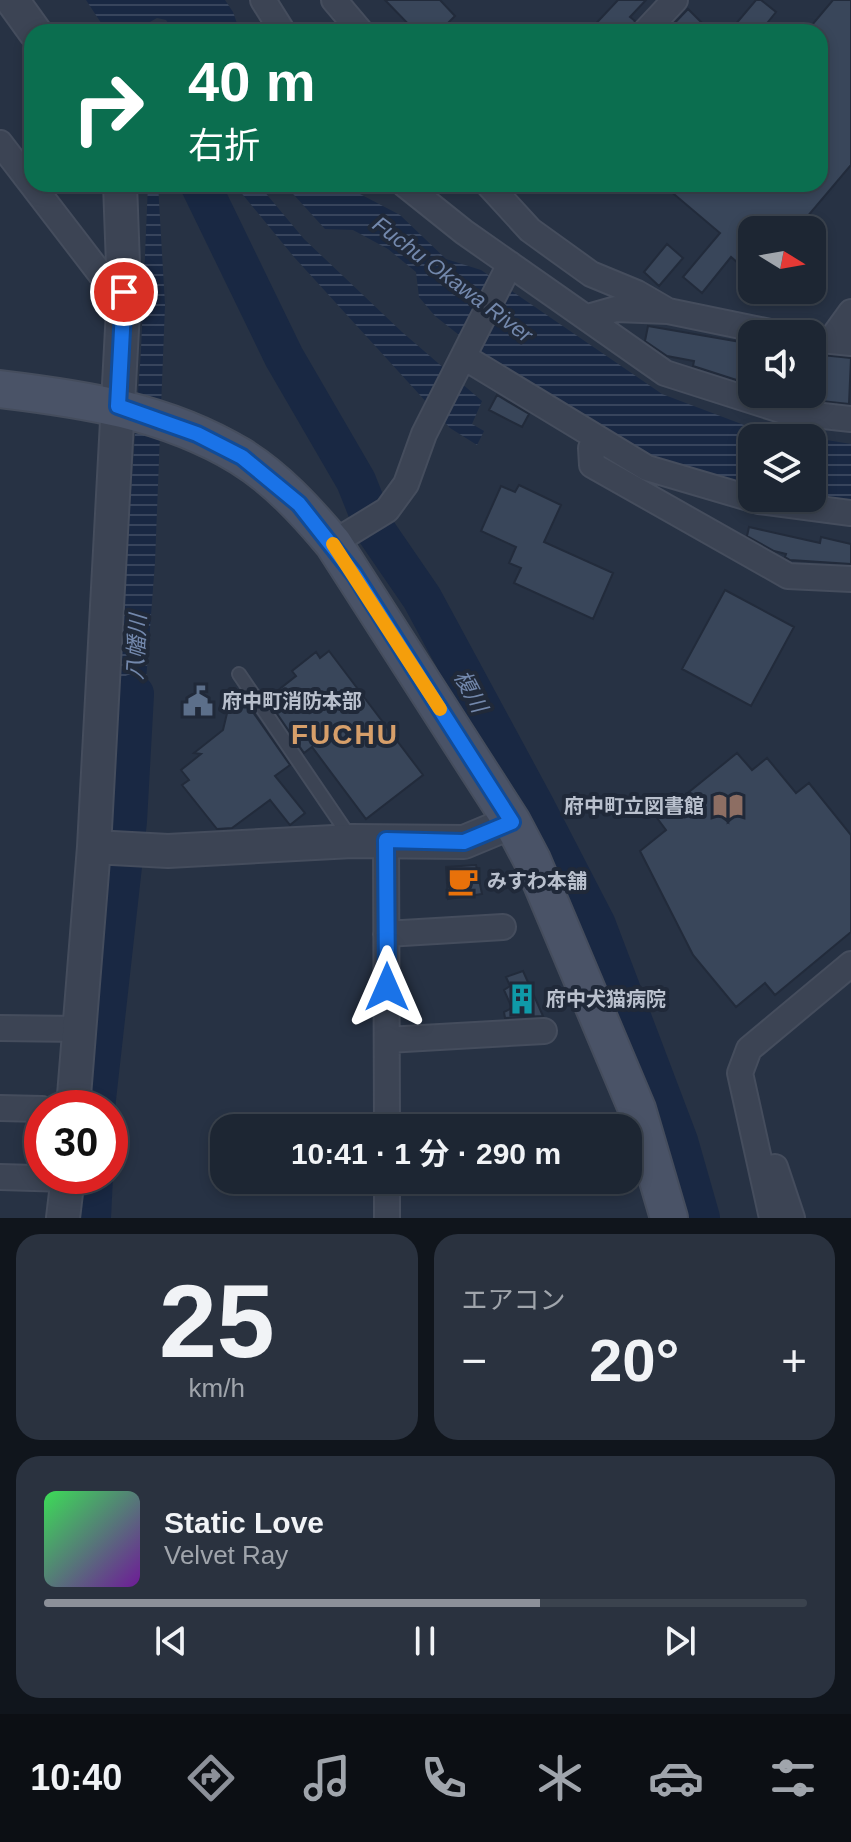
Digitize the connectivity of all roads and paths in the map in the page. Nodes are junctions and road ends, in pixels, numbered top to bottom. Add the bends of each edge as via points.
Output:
1 (12, 0) edge
2 (263, 0) edge
3 (334, 0) edge
4 (675, 0) edge
5 (29, 24) edge
6 (278, 24) edge
7 (354, 24) edge
8 (652, 24) edge
9 (0, 143) edge
10 (24, 174) edge
11 (38, 192) edge
12 (120, 192) edge
13 (414, 192) edge
14 (499, 192) edge
15 (506, 270) junction
16 (124, 292) junction
17 (668, 311) junction
18 (851, 312) edge
19 (588, 317) junction
20 (738, 325) edge
21 (831, 341) edge
22 (466, 353) junction
23 (0, 389) edge
24 (139, 413) junction
25 (851, 419) edge
26 (596, 437) junction
27 (851, 513) edge
28 (344, 536) junction
29 (851, 579) edge
30 (239, 674) dead end
31 (512, 822) junction
32 (386, 840) junction
33 (352, 841) junction
34 (94, 847) junction
35 (503, 927) dead end
36 (386, 934) junction
37 (851, 964) edge
38 (0, 1028) edge
39 (79, 1029) junction
40 (544, 1031) dead end
41 (387, 1040) junction
42 (74, 1090) edge
43 (0, 1108) edge
44 (24, 1109) edge
45 (387, 1114) edge
46 (637, 1114) edge
47 (751, 1118) junction
48 (642, 1157) edge
49 (0, 1177) edge
50 (24, 1177) edge
51 (66, 1194) edge
52 (387, 1194) edge
53 (63, 1218) edge
54 (387, 1218) edge
55 (669, 1218) edge
56 (772, 1218) edge
57 (792, 1218) edge

1 - 5 street
2 - 6 street
3 - 7 street
4 - 8 street
9 - 10 street
11 - 16 street via 109,285
12 - 16 street
13 - 15 street
14 - 17 street via 530,230 591,274
15 - 19 street
15 - 22 street
16 - 24 street
17 - 19 street via 616,309
17 - 20 street
18 - 21 street
19 - 25 street via 665,373 787,412
22 - 26 street
22 - 28 street via 424,434 406,484 387,510
23 - 24 main road
24 - 28 main road via 242,457
24 - 34 street
26 - 27 street via 647,468 759,501
26 - 29 street via 592,465 788,576
28 - 31 main road
30 - 33 lane
31 - 32 street via 464,842
31 - 46 main road
32 - 33 street
32 - 36 street
33 - 34 street via 168,851
34 - 39 street
35 - 36 street
36 - 41 street
37 - 47 street via 749,1049 740,1073
38 - 39 street
39 - 42 street
40 - 41 street
41 - 45 street
43 - 44 street
47 - 56 street
47 - 57 street via 764,1127
48 - 55 main road
49 - 50 street
51 - 53 street
52 - 54 street

